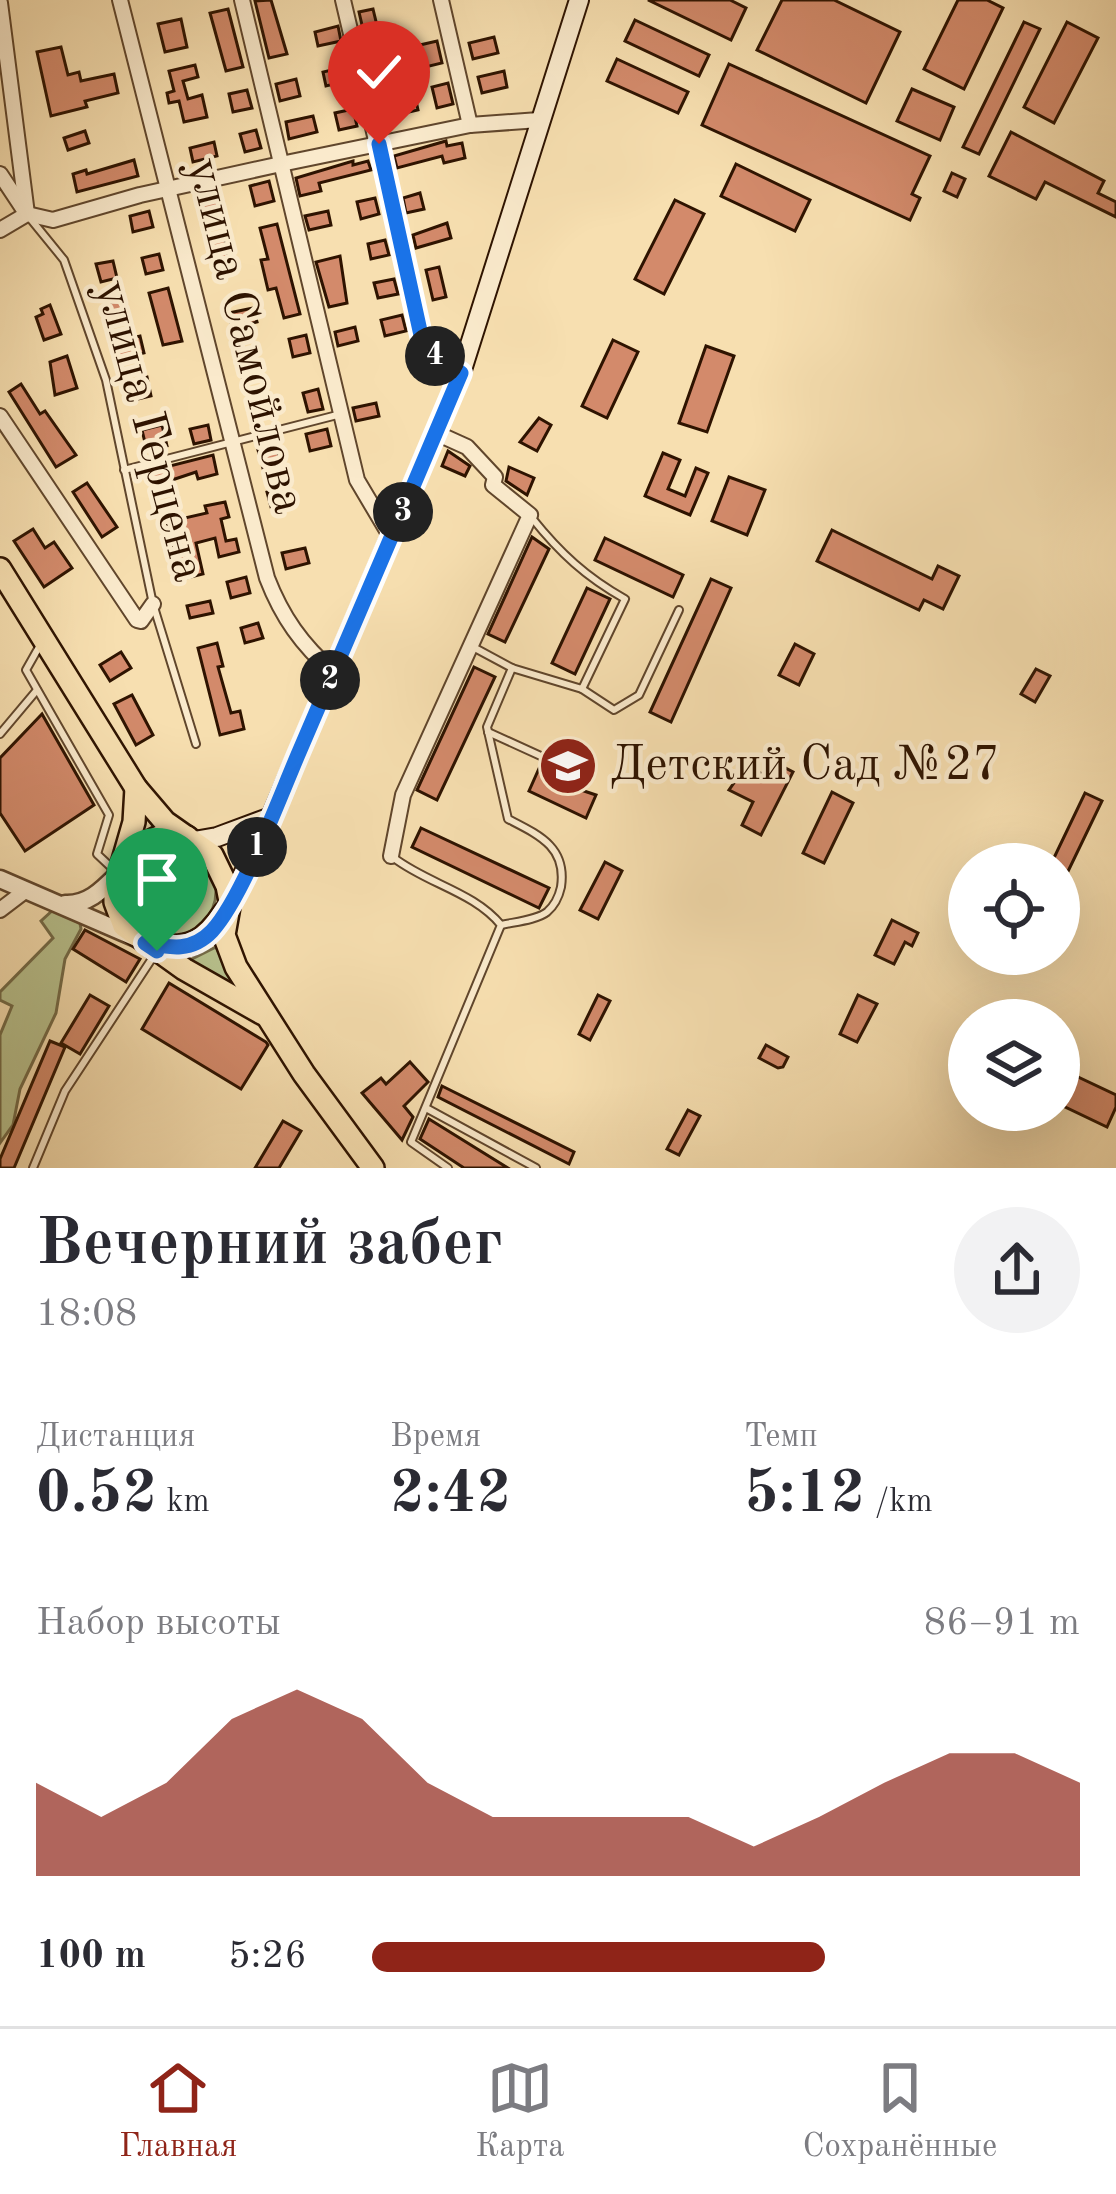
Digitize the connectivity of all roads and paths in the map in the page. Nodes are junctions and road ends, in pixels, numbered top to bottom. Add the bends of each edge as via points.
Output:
1 (120, 0) edge
2 (242, 0) edge
3 (343, 0) edge
4 (441, 0) edge
5 (579, 0) edge
6 (0, 3) edge
7 (538, 120) junction
8 (470, 125) junction
9 (379, 144) junction
10 (281, 164) junction
11 (0, 174) edge
12 (168, 188) junction
13 (27, 214) junction
14 (0, 230) edge
15 (461, 373) junction
16 (341, 414) junction
17 (0, 416) edge
18 (436, 433) junction
19 (230, 440) junction
20 (124, 470) junction
21 (530, 515) junction
22 (392, 539) junction
23 (0, 569) edge
24 (154, 604) junction
25 (679, 610) dead end
26 (44, 639) junction
27 (471, 646) junction
28 (512, 668) junction
29 (333, 672) junction
30 (582, 689) junction
31 (38, 690) junction
32 (488, 731) junction
33 (0, 734) edge
34 (196, 744) dead end
35 (589, 778) dead end
36 (136, 788) junction
37 (271, 817) junction
38 (191, 839) junction
39 (391, 856) joint
40 (122, 864) junction
41 (0, 879) edge
42 (26, 891) junction
43 (58, 904) junction
44 (229, 904) junction
45 (0, 910) edge
46 (501, 925) junction
47 (145, 944) junction
48 (263, 1014) junction
49 (426, 1108) junction
50 (33, 1168) edge
51 (373, 1168) edge
52 (448, 1168) edge
53 (536, 1168) edge

1 - 12 street, улица Самойлова
2 - 10 street
3 - 9 street
4 - 8 street
5 - 7 main road
6 - 13 street
7 - 8 street
7 - 15 main road
8 - 9 street
9 - 10 street
9 - 15 street via 424,349
10 - 12 street
10 - 16 street
11 - 13 street
12 - 13 street via 53,220
12 - 19 street, улица Самойлова
13 - 14 street
13 - 20 lane, улица Герцена via 64,260 106,380
15 - 18 main road
16 - 19 lane
16 - 22 street via 357,480
17 - 24 street via 137,620
18 - 21 street via 467,447 495,477 493,485
18 - 22 main road
19 - 20 lane
19 - 29 street, улица Самойлова via 281,614
20 - 24 lane, улица Герцена
21 - 27 street
21 - 30 lane via 562,556 625,599
22 - 29 main road
23 - 26 main road
24 - 34 lane, улица Герцена
25 - 30 lane via 639,695 614,710
26 - 31 lane via 26,670
26 - 36 main road
27 - 28 lane
27 - 39 street via 403,795
28 - 30 lane
28 - 32 lane
29 - 37 main road
31 - 33 lane
31 - 40 lane via 109,815 97,854
32 - 35 lane
32 - 46 lane via 508,819 543,836 561,866 559,896 545,914
36 - 38 main road
36 - 40 main road
37 - 38 main road
37 - 44 main road
38 - 40 main road via 159,837
38 - 44 main road via 221,870
39 - 46 lane via 486,906
40 - 43 street via 99,893 79,905
40 - 47 main road via 115,902 124,926
41 - 42 street
42 - 43 street
42 - 45 street
43 - 47 street
44 - 47 main road via 196,944
44 - 48 main road via 226,947
46 - 49 lane
47 - 48 main road
47 - 50 lane
48 - 51 main road
49 - 52 lane via 411,1142
49 - 53 lane

